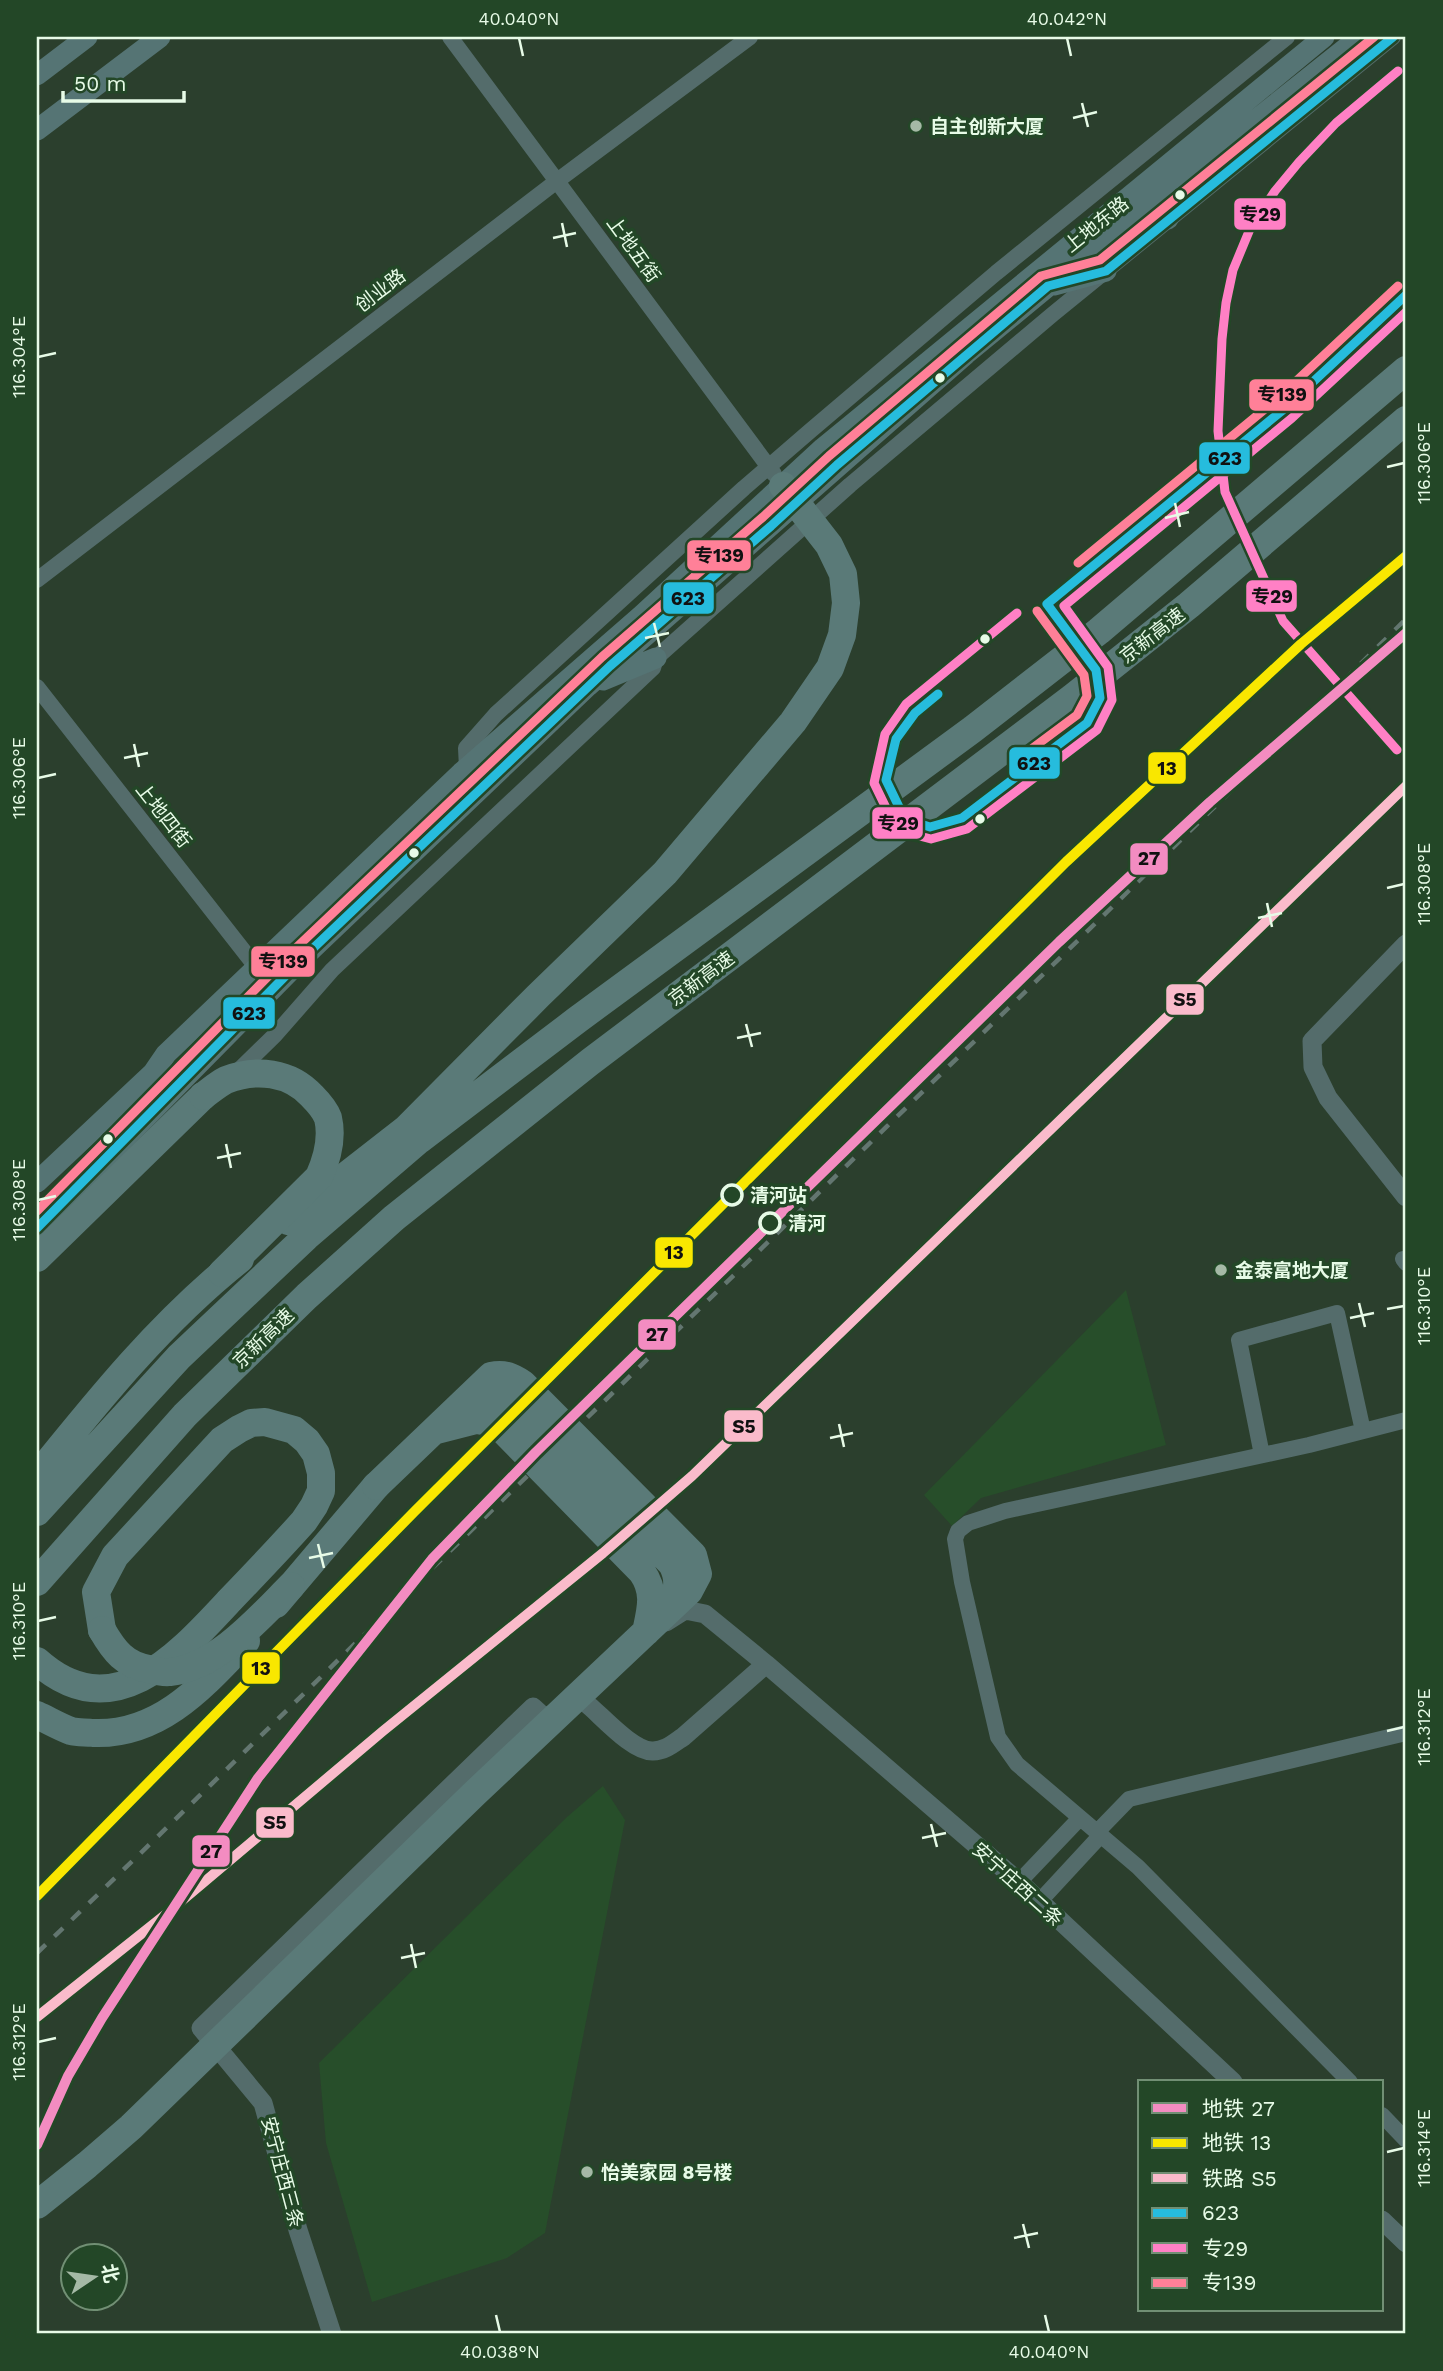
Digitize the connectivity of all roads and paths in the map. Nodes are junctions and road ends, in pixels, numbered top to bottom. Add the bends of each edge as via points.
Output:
1 (87, 37) edge
2 (160, 37) edge
3 (450, 37) edge
4 (750, 37) edge
5 (1287, 37) edge
6 (1324, 37) edge
7 (1393, 37) edge
8 (1349, 40) edge
9 (37, 75) edge
10 (37, 130) edge
11 (1185, 176) junction
12 (557, 181) junction
13 (1168, 219) junction
14 (1106, 271) junction
15 (1048, 286) junction
16 (1406, 370) edge
17 (1406, 420) edge
18 (789, 494) junction
19 (37, 580) edge
20 (656, 659) junction
21 (588, 686) junction
22 (37, 687) edge
23 (1406, 944) edge
24 (257, 968) junction
25 (37, 1182) edge
26 (1406, 1196) edge
27 (37, 1228) edge
28 (37, 1258) edge
29 (37, 1270) edge
30 (222, 1273) junction
31 (1406, 1420) edge
32 (434, 1431) junction
33 (1363, 1431) junction
34 (1262, 1455) junction
35 (37, 1476) edge
36 (37, 1512) edge
37 (37, 1582) edge
38 (290, 1586) junction
39 (646, 1632) junction
40 (37, 1661) edge
41 (766, 1664) junction
42 (586, 1703) junction
43 (37, 1715) edge
44 (1406, 1733) edge
45 (1080, 1818) junction
46 (1099, 1834) junction
47 (1019, 1882) junction
48 (1039, 1902) junction
49 (1231, 2080) edge
50 (1348, 2080) edge
51 (1384, 2117) edge
52 (1406, 2140) edge
53 (37, 2205) edge
54 (1384, 2222) edge
55 (1406, 2243) edge
56 (332, 2334) edge

1 - 9 main road
2 - 10 main road
3 - 12 street, 上地五街
4 - 12 street, 创业路
5 - 18 street via 996,273
6 - 18 main road, 上地东路 via 823,448
7 - 13 street
8 - 11 main road, 上地东路
11 - 13 main road
11 - 15 main road, 上地东路
12 - 18 street, 上地五街
12 - 19 street, 创业路
13 - 14 street
14 - 15 main road
14 - 18 street via 870,469
15 - 18 main road, 上地东路
16 - 36 highway, 京新高速 via 1089,639 419,1140 306,1237 179,1357
17 - 37 highway, 京新高速 via 1147,639 579,1070 394,1218 185,1415
18 - 20 street
18 - 21 main road, 上地东路
18 - 24 main road, 上地东路 via 467,768
18 - 30 highway, bridge via 829,545 843,574 846,603 842,635 830,668 793,722 665,873 406,1129
20 - 21 main road
20 - 29 street via 653,668 332,970 275,1035
21 - 27 main road, 上地东路 via 305,956
22 - 24 street, 上地四街
23 - 26 street via 1312,1041 1313,1067 1328,1098
24 - 25 main road, 上地东路
28 - 30 highway, bridge via 203,1096 226,1080 249,1075 292,1079 306,1088 328,1118 327,1159 318,1177
30 - 35 highway via 107,1388
31 - 33 street
32 - 38 highway, bridge via 376,1486
32 - 39 highway, bridge via 476,1420 496,1423 650,1582 653,1597
32 - 39 highway, bridge via 491,1376 510,1376 523,1384 693,1555 698,1574 689,1591
33 - 34 street
33 - 34 street via 1337,1313 1239,1340
34 - 45 street via 1005,1511 958,1531 955,1539 962,1582 998,1737 1017,1764
38 - 40 highway, bridge via 247,1629 211,1657 186,1669 167,1673 140,1668 125,1661 102,1630 96,1592 115,1556 222,1440 251,1423 294,1430 316,1454 321,1491 304,1521 175,1658 133,1681 92,1689 50,1673
38 - 43 highway, bridge via 199,1690 164,1716 128,1731 104,1733 72,1731
39 - 53 highway, bridge via 131,2127
41 - 42 street via 683,1737 654,1751 639,1749
41 - 42 street, 安宁庄西二条 via 705,1614 685,1610 670,1618
41 - 47 street, 安宁庄西二条
42 - 56 street, 安宁庄西三条 via 544,1717 533,1707 201,2028 263,2103
44 - 46 street via 1129,1799
45 - 46 street
45 - 47 street
46 - 48 street
46 - 50 street via 1138,1867
47 - 48 street, 安宁庄西二条
48 - 49 street, 安宁庄西二条
51 - 52 street
54 - 55 street

